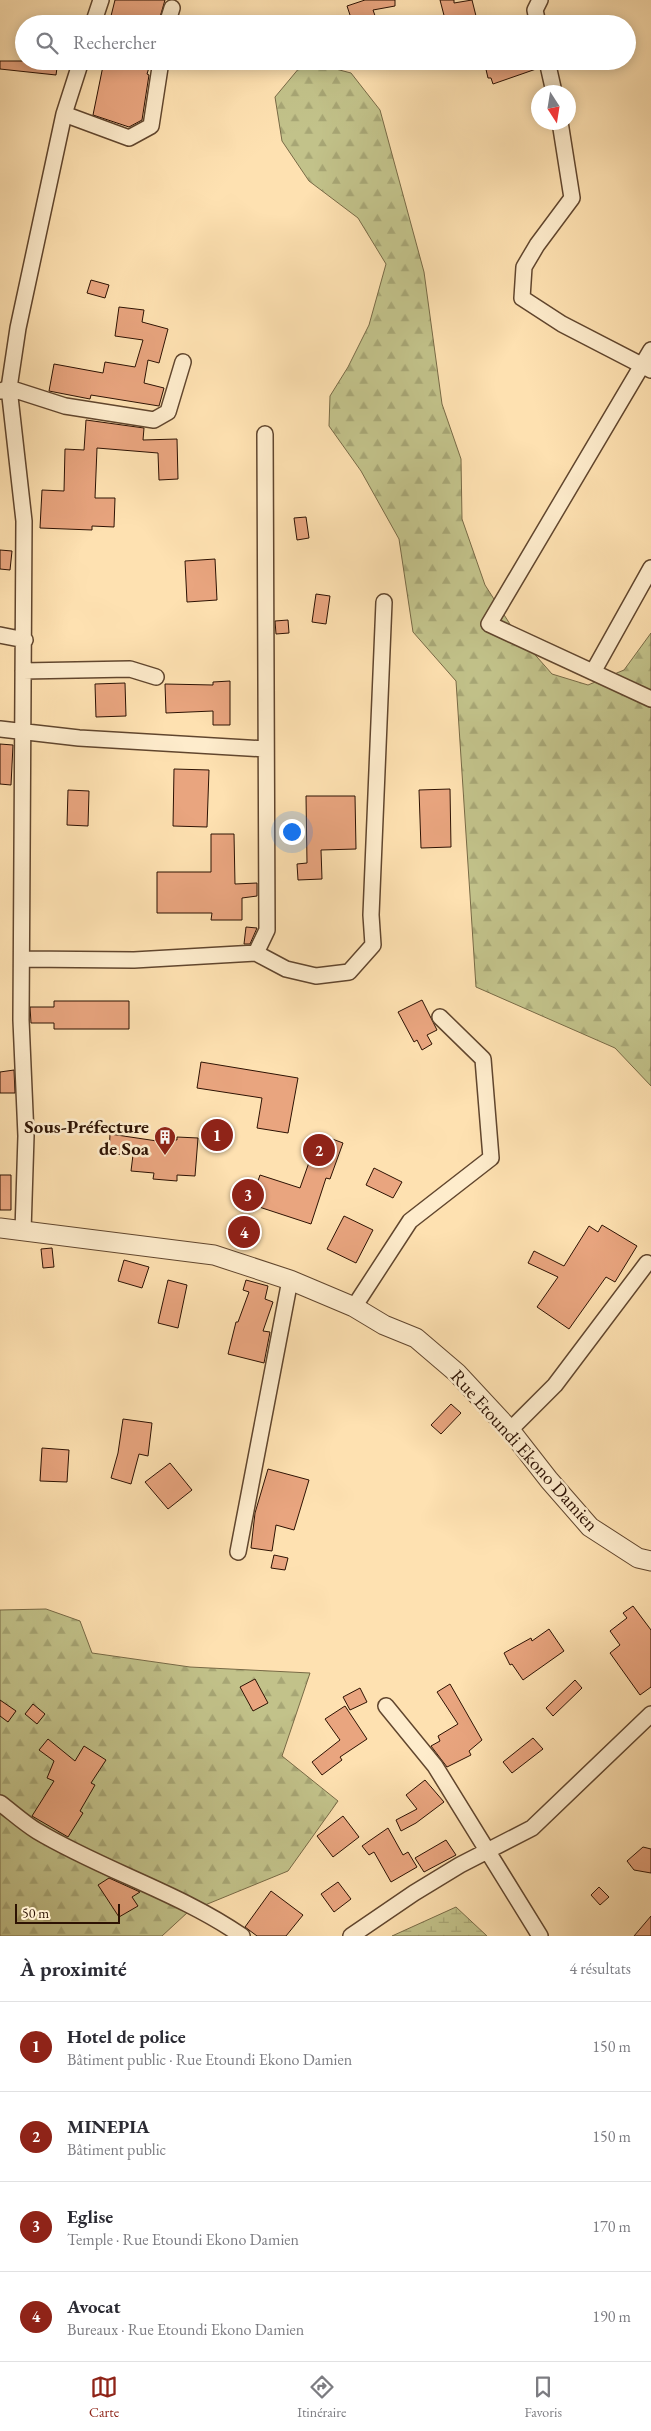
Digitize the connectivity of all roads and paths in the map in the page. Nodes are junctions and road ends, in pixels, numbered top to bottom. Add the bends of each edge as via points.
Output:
1 (101, 0) edge
2 (540, 0) edge
3 (172, 8) dead end
4 (96, 15) edge
5 (170, 15) edge
6 (536, 15) edge
7 (78, 70) edge
8 (160, 70) edge
9 (549, 70) edge
10 (552, 85) edge
11 (64, 114) junction
12 (561, 130) edge
13 (651, 350) edge
14 (183, 362) dead end
15 (646, 367) edge
16 (5, 390) edge
17 (265, 434) dead end
18 (651, 568) edge
19 (384, 602) dead end
20 (0, 635) edge
21 (25, 640) junction
22 (23, 671) junction
23 (594, 672) junction
24 (156, 677) dead end
25 (651, 699) edge
26 (0, 729) edge
27 (24, 731) junction
28 (265, 749) junction
29 (256, 953) junction
30 (22, 959) junction
31 (440, 1017) dead end
32 (0, 1228) edge
33 (23, 1231) junction
34 (647, 1263) dead end
35 (290, 1280) junction
36 (354, 1307) junction
37 (510, 1430) junction
38 (238, 1552) dead end
39 (651, 1562) edge
40 (386, 1706) dead end
41 (651, 1714) edge
42 (0, 1803) edge
43 (488, 1852) junction
44 (242, 1936) edge
45 (351, 1936) edge
46 (540, 1936) edge

1 - 4 street
2 - 6 street
3 - 5 street
7 - 11 street
8 - 11 street via 151,126 129,138
9 - 10 street
11 - 16 street
12 - 15 street via 572,198 524,267 522,298 562,324
13 - 15 street
14 - 16 street via 168,412 154,420 65,406
15 - 23 street via 489,624
16 - 21 street via 24,521
17 - 28 street
18 - 23 street
19 - 29 street via 373,945 349,972 316,976 286,969
20 - 21 street
21 - 22 street
22 - 24 street via 130,669
22 - 27 street
23 - 25 street
26 - 27 street
27 - 28 street via 79,738
27 - 30 street
28 - 29 street via 267,930
29 - 30 street via 134,960
30 - 33 street via 26,1136
31 - 36 street via 483,1059 491,1158 410,1222
32 - 33 street, Rue Etoundi Ekono Damien
33 - 35 street, Rue Etoundi Ekono Damien via 214,1255
34 - 37 street via 555,1385
35 - 36 street, Rue Etoundi Ekono Damien
35 - 38 street
36 - 37 street, Rue Etoundi Ekono Damien via 416,1338 456,1373
37 - 39 street, Rue Etoundi Ekono Damien via 590,1527 638,1558
40 - 43 street via 435,1766
41 - 43 street via 532,1828
42 - 44 street via 36,1831
43 - 45 street via 414,1893
43 - 46 street

